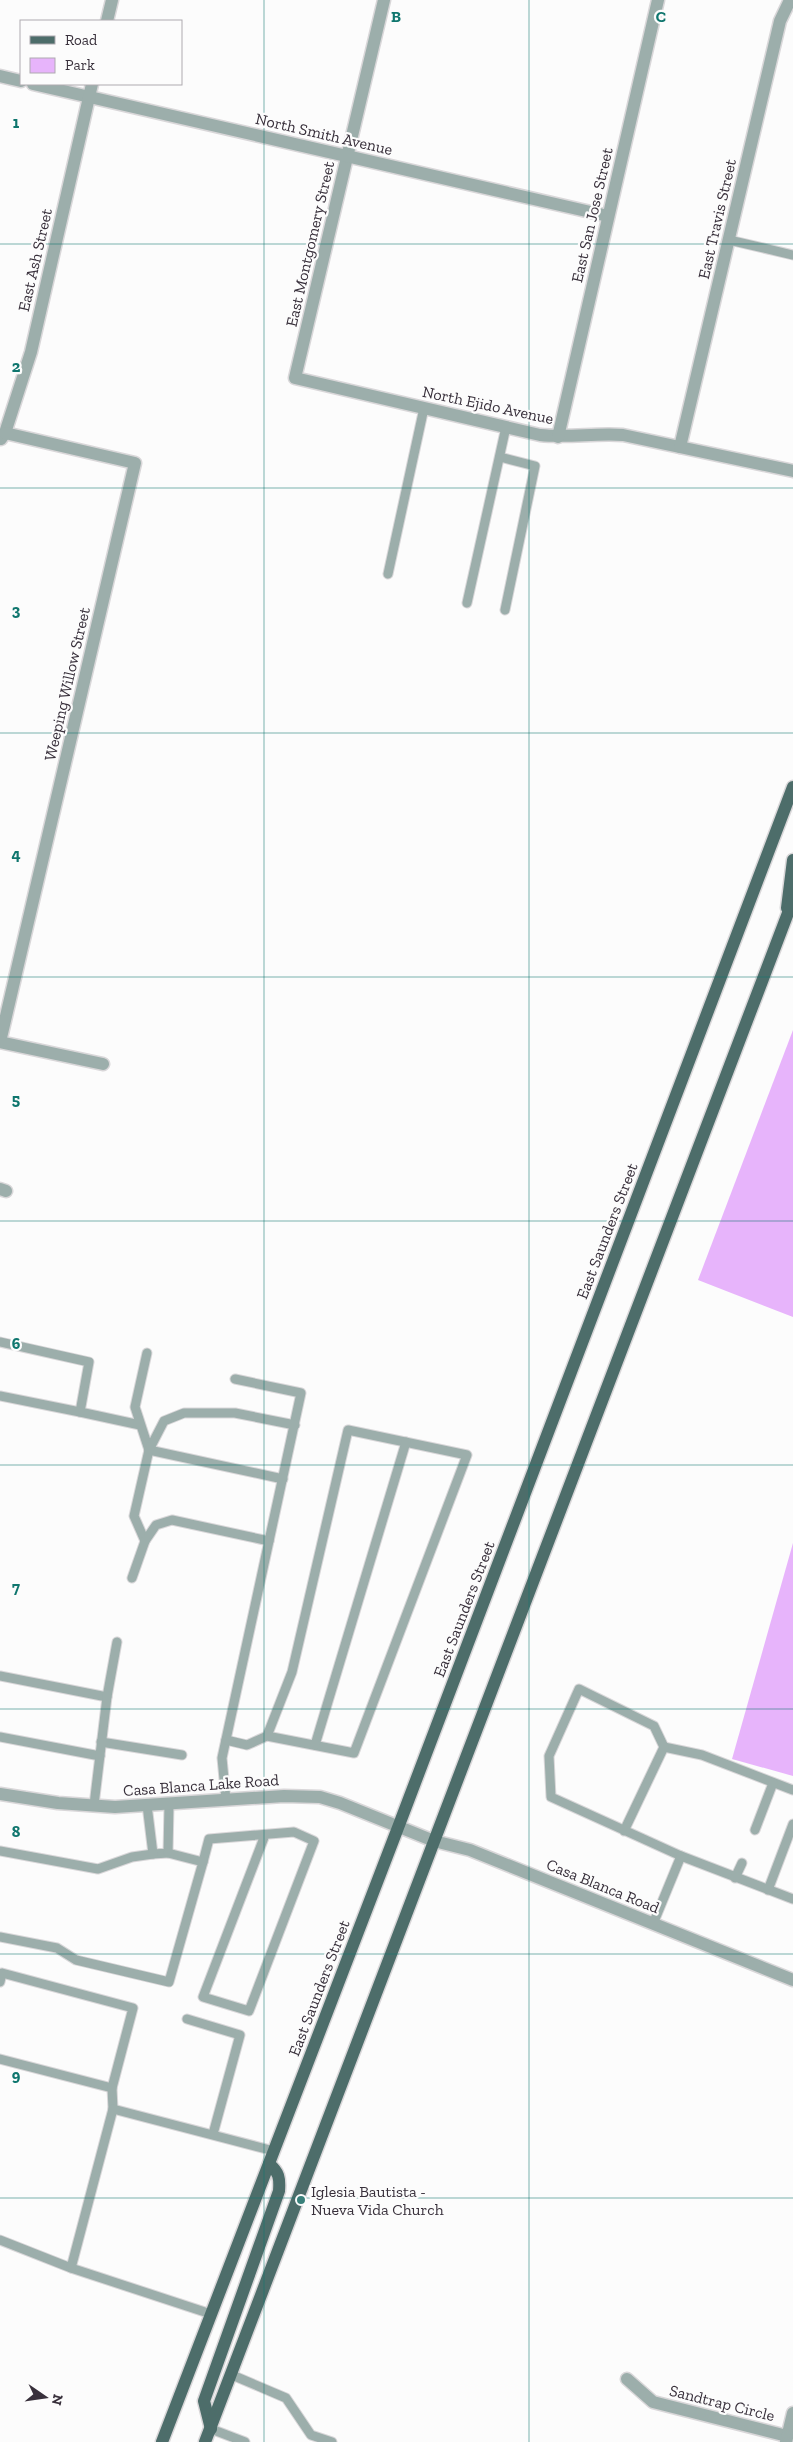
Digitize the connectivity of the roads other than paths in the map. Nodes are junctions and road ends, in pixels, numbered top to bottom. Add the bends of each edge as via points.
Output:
1 (112, 0) edge
2 (384, 0) edge
3 (658, 0) edge
4 (790, 0) edge
5 (107, 20) edge
6 (0, 76) edge
7 (20, 81) edge
8 (37, 85) edge
9 (92, 85) edge
10 (89, 97) junction
11 (348, 156) junction
12 (608, 216) junction
13 (729, 240) junction
14 (793, 255) edge
15 (295, 378) joint
16 (424, 408) junction
17 (506, 427) junction
18 (2, 436) edge
19 (558, 437) junction
20 (680, 447) junction
21 (500, 457) junction
22 (793, 472) edge
23 (388, 574) dead end
24 (466, 603) dead end
25 (505, 610) dead end
26 (793, 787) edge
27 (793, 860) edge
28 (793, 900) edge
29 (786, 918) junction
30 (0, 1042) edge
31 (103, 1064) dead end
32 (0, 1342) edge
33 (147, 1353) dead end
34 (235, 1379) dead end
35 (0, 1396) edge
36 (80, 1412) junction
37 (140, 1425) junction
38 (295, 1425) junction
39 (406, 1442) junction
40 (149, 1450) junction
41 (282, 1479) junction
42 (145, 1540) junction
43 (269, 1541) junction
44 (132, 1578) dead end
45 (117, 1642) dead end
46 (0, 1676) edge
47 (107, 1697) junction
48 (267, 1736) junction
49 (0, 1737) edge
50 (226, 1740) junction
51 (102, 1742) junction
52 (315, 1746) junction
53 (664, 1747) junction
54 (182, 1755) dead end
55 (100, 1756) junction
56 (772, 1783) junction
57 (793, 1790) edge
58 (0, 1794) edge
59 (226, 1800) junction
60 (94, 1805) junction
61 (147, 1805) junction
62 (169, 1805) junction
63 (793, 1824) edge
64 (399, 1825) junction
65 (755, 1830) dead end
66 (624, 1831) junction
67 (265, 1835) junction
68 (434, 1841) junction
69 (0, 1850) edge
70 (168, 1853) junction
71 (153, 1854) junction
72 (681, 1856) junction
73 (203, 1862) junction
74 (742, 1863) dead end
75 (735, 1878) junction
76 (768, 1890) junction
77 (793, 1899) edge
78 (653, 1924) junction
79 (0, 1938) edge
80 (793, 1980) edge
81 (0, 1982) edge
82 (187, 2019) dead end
83 (0, 2059) edge
84 (112, 2088) junction
85 (113, 2109) junction
86 (213, 2134) junction
87 (274, 2151) junction
88 (269, 2164) junction
89 (0, 2240) edge
90 (71, 2268) junction
91 (211, 2314) junction
92 (232, 2375) junction
93 (627, 2380) dead end
94 (175, 2407) junction
95 (793, 2413) edge
96 (210, 2429) junction
97 (787, 2439) edge
98 (162, 2442) edge
99 (172, 2442) edge
100 (206, 2442) edge
101 (245, 2442) edge
102 (332, 2442) edge

1 - 5 street
2 - 11 street, East Montgomery Street
3 - 12 street, East San Jose Street
4 - 13 street, East Travis Street via 780,21
6 - 7 street
8 - 10 street, North Smith Avenue
9 - 10 street, East Ash Street
10 - 11 street, North Smith Avenue
10 - 18 street, East Ash Street via 31,352
11 - 12 street, North Smith Avenue
11 - 15 street, East Montgomery Street
12 - 19 street, East San Jose Street
13 - 14 lane
13 - 20 street, East Travis Street
15 - 16 street, North Ejido Avenue
16 - 17 street, North Ejido Avenue
16 - 23 lane
17 - 19 street, North Ejido Avenue
17 - 21 lane
18 - 30 street, Weeping Willow Street via 135,463
19 - 20 street, North Ejido Avenue via 598,433 623,435
20 - 22 street, North Ejido Avenue
21 - 24 lane
21 - 25 lane via 535,466
26 - 64 main road, East Saunders Street
27 - 29 main road
28 - 29 main road
29 - 68 main road
30 - 31 street
32 - 36 lane via 89,1362
33 - 37 lane via 135,1407
34 - 38 lane via 301,1392
35 - 36 lane
36 - 37 lane
37 - 40 lane
38 - 40 lane via 235,1412 184,1413 164,1422
38 - 41 lane
39 - 48 lane via 348,1430 292,1672
39 - 52 lane
39 - 52 lane via 468,1455 354,1753
40 - 41 lane
40 - 42 lane via 134,1516
41 - 43 lane
42 - 43 lane via 156,1525 172,1520
42 - 44 lane
43 - 50 lane
45 - 47 lane
46 - 47 lane
47 - 51 lane
48 - 50 lane via 247,1745
48 - 52 lane
49 - 55 lane
50 - 59 lane via 222,1758
51 - 54 lane
51 - 55 lane
53 - 56 lane via 702,1755
53 - 66 lane
53 - 66 lane via 654,1726 579,1689 549,1756 551,1797
55 - 60 lane
56 - 57 lane
56 - 65 lane
58 - 60 street, Casa Blanca Lake Road
59 - 62 street, Casa Blanca Lake Road
59 - 64 street, Casa Blanca Lake Road via 284,1796 320,1798
60 - 61 street, Casa Blanca Lake Road
61 - 62 street, Casa Blanca Lake Road
61 - 71 lane
62 - 70 lane
63 - 76 lane
64 - 68 street, Casa Blanca Road
64 - 87 main road, East Saunders Street
66 - 72 lane
67 - 67 lane via 294,1832 314,1841 248,2011 203,1997
67 - 73 lane via 209,1839
68 - 78 street, Casa Blanca Road via 470,1850
68 - 92 main road
69 - 71 lane via 98,1869 132,1857
70 - 71 lane
70 - 73 lane
72 - 75 lane
72 - 78 lane
73 - 79 lane via 169,1982 76,1960 56,1948
74 - 75 lane
75 - 76 lane
76 - 77 lane
78 - 80 street, Casa Blanca Road
81 - 84 lane via 2,1973 133,2008
82 - 86 lane via 240,2035
83 - 84 lane
84 - 85 lane
85 - 86 lane
85 - 90 lane
86 - 87 lane
87 - 88 main road, East Saunders Street
88 - 91 main road, East Saunders Street
88 - 96 main road via 280,2178 279,2191 204,2401
89 - 90 lane
90 - 91 lane
91 - 94 main road, East Saunders Street
92 - 96 main road
92 - 102 lane via 286,2398 311,2435
93 - 97 street, Sandtrap Circle via 653,2402
94 - 98 main road, East Saunders Street
94 - 99 main road
95 - 97 street
96 - 100 main road
96 - 101 lane

